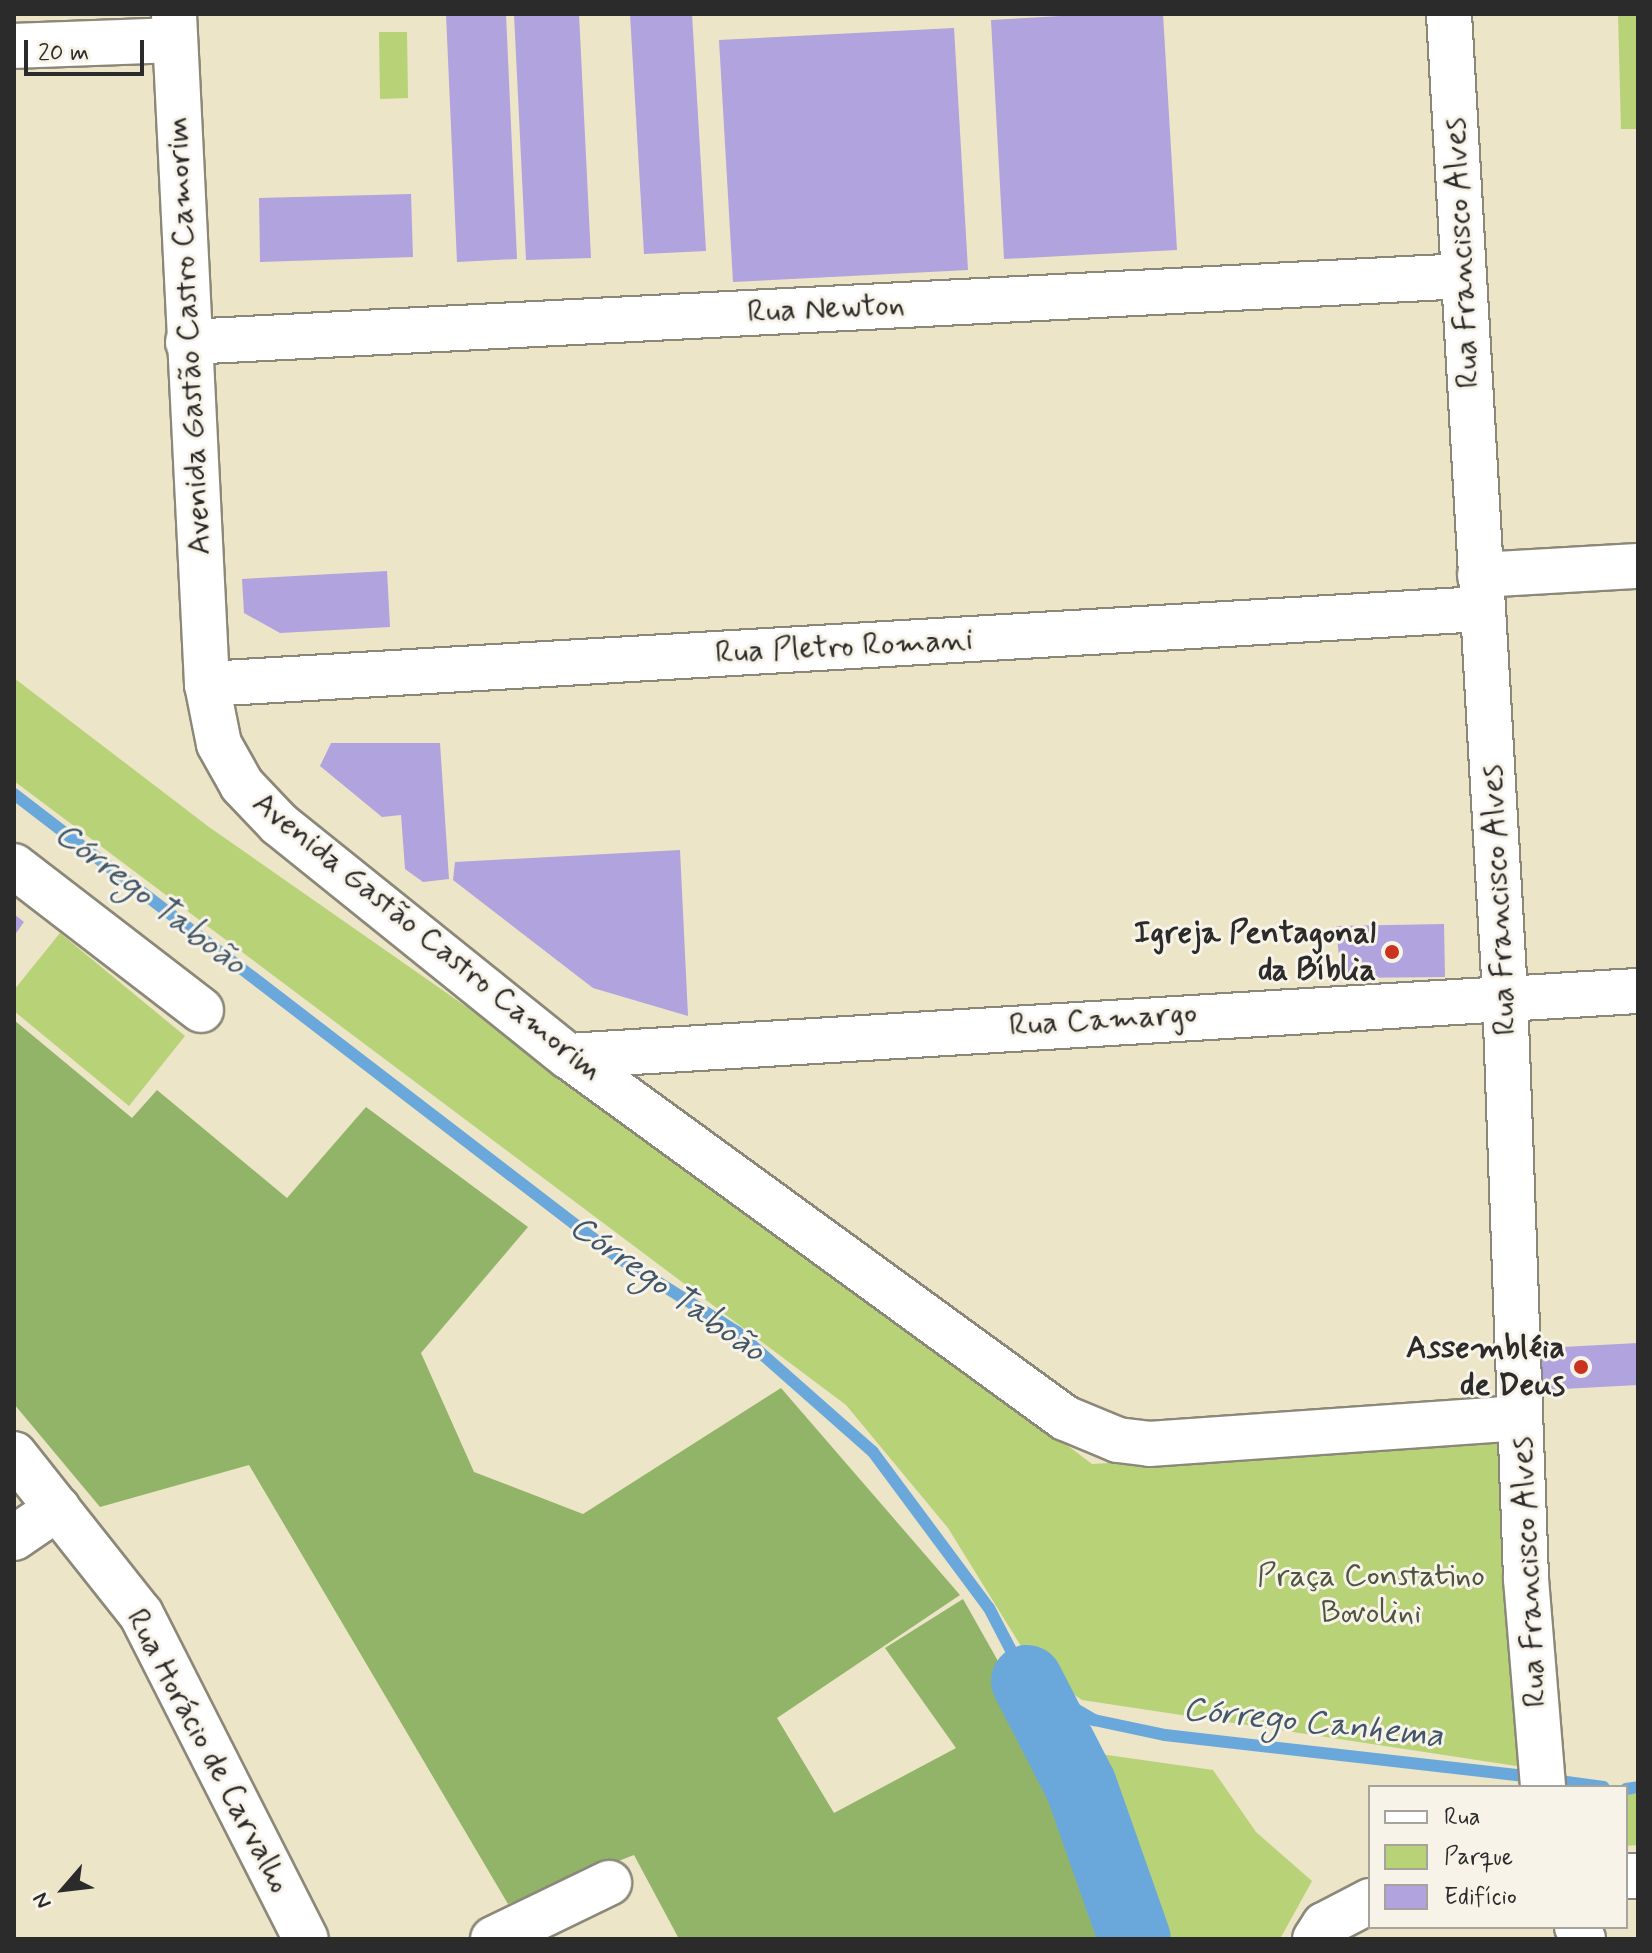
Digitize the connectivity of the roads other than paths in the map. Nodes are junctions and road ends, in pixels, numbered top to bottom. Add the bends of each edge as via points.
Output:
1 (1449, 14) edge
2 (174, 27) edge
3 (14, 46) edge
4 (1463, 276) junction
5 (188, 342) junction
6 (1638, 566) edge
7 (1481, 592) junction
8 (207, 684) junction
9 (14, 866) edge
10 (1638, 991) edge
11 (1505, 994) junction
12 (201, 1010) dead end
13 (568, 1056) junction
14 (1520, 1418) junction
15 (14, 1454) edge
16 (58, 1508) junction
17 (14, 1538) edge
18 (1543, 1785) edge
19 (609, 1883) dead end
20 (1368, 1902) edge
21 (306, 1939) edge
22 (493, 1939) edge
23 (1315, 1939) edge

1 - 4 street, Rua Francisco Alves
2 - 3 street
2 - 5 street, Avenida Gastão Castro Camorim
4 - 5 street, Rua Newton
4 - 7 street, Rua Francisco Alves
5 - 8 street, Avenida Gastão Castro Camorim
6 - 7 street, Rua Pletro Romani
7 - 8 street, Rua Pletro Romani
7 - 11 street, Rua Francisco Alves
8 - 13 street, Avenida Gastão Castro Camorim via 219,744 242,785 279,824
9 - 12 street
10 - 11 street, Rua Camargo
11 - 13 street, Rua Camargo
11 - 14 street, Rua Francisco Alves
13 - 14 street, Avenida Gastão Castro Camorim via 1065,1418 1149,1444
14 - 18 street, Rua Francisco Alves via 1526,1579
15 - 16 street, Rua Horácio de Carvalho
16 - 17 street
16 - 21 street, Rua Horácio de Carvalho via 141,1614
19 - 22 street
20 - 23 street via 1324,1925

